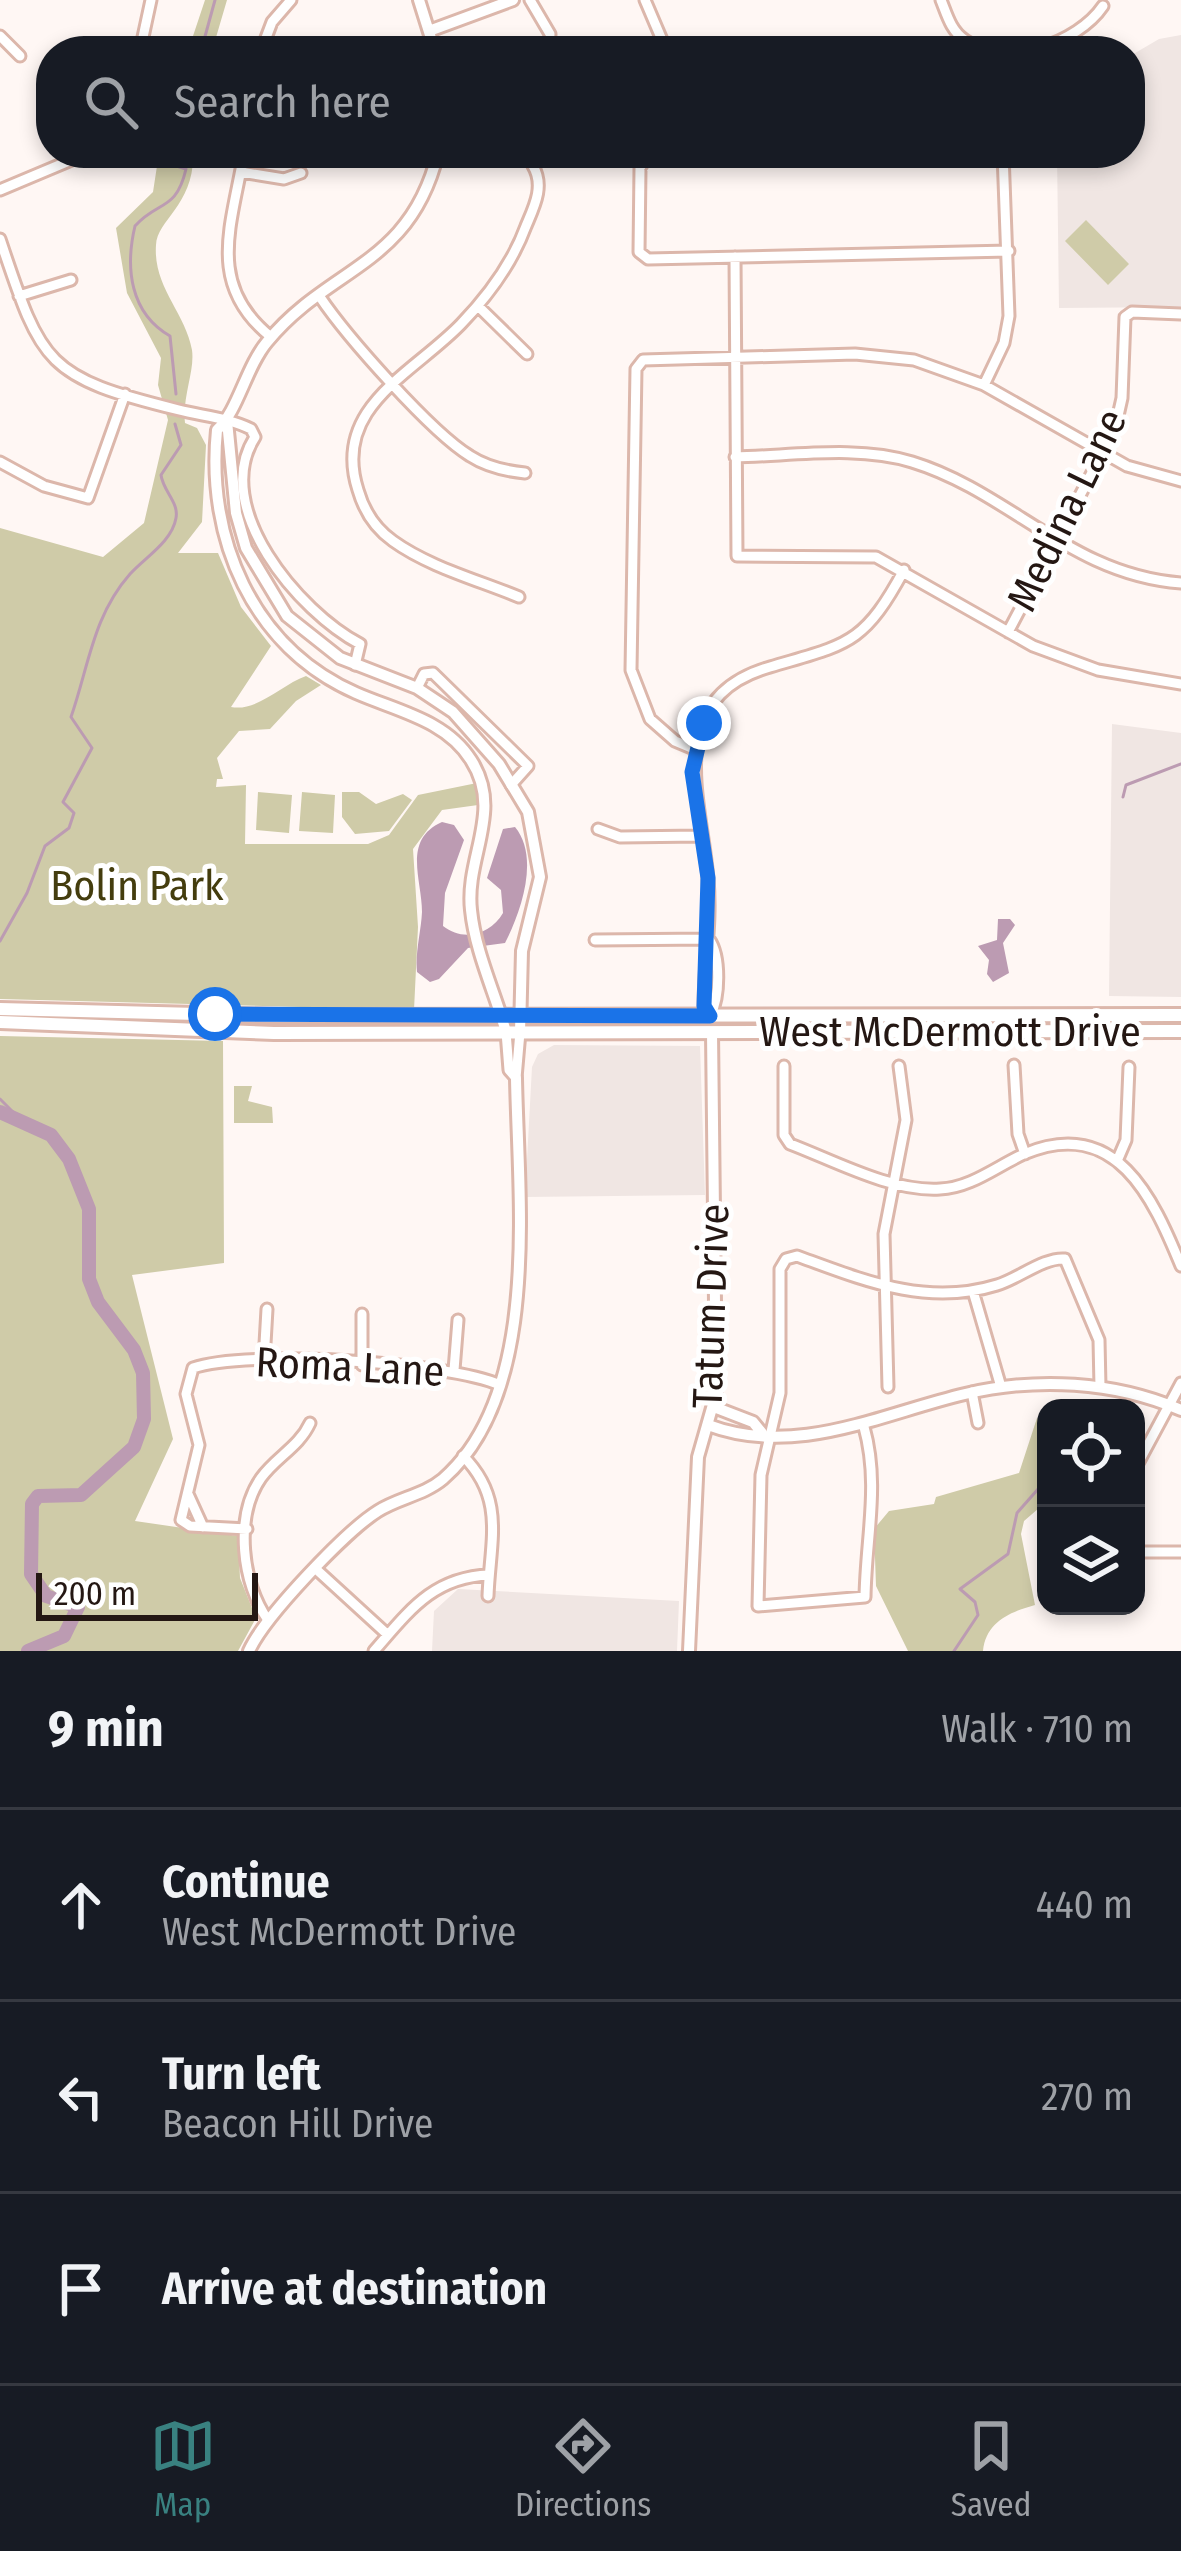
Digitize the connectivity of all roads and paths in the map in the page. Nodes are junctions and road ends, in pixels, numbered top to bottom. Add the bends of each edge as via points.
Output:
1 (151, 0) edge
2 (291, 0) edge
3 (419, 0) edge
4 (513, 0) edge
5 (530, 0) edge
6 (645, 0) edge
7 (940, 0) edge
8 (1103, 6) dead end
9 (429, 32) junction
10 (0, 35) edge
11 (143, 36) edge
12 (267, 36) edge
13 (430, 36) edge
14 (550, 36) edge
15 (660, 36) edge
16 (960, 36) edge
17 (1068, 36) edge
18 (20, 56) dead end
19 (52, 168) edge
20 (242, 168) edge
21 (433, 168) edge
22 (534, 168) edge
23 (643, 168) edge
24 (1004, 168) edge
25 (241, 172) junction
26 (301, 173) dead end
27 (0, 190) edge
28 (0, 239) edge
29 (1009, 251) junction
30 (735, 257) junction
31 (71, 280) dead end
32 (19, 296) junction
33 (320, 297) junction
34 (478, 306) junction
35 (1181, 314) edge
36 (271, 337) junction
37 (527, 353) dead end
38 (736, 356) junction
39 (392, 380) junction
40 (984, 385) junction
41 (125, 394) junction
42 (227, 421) junction
43 (1102, 454) junction
44 (735, 457) junction
45 (0, 462) edge
46 (524, 473) dead end
47 (1181, 481) edge
48 (1057, 542) junction
49 (904, 571) junction
50 (1181, 583) edge
51 (518, 597) dead end
52 (1008, 632) junction
53 (355, 665) junction
54 (1181, 684) edge
55 (417, 688) junction
56 (694, 749) junction
57 (511, 785) junction
58 (598, 829) dead end
59 (701, 836) junction
60 (596, 940) dead end
61 (709, 940) junction
62 (0, 1009) edge
63 (1181, 1015) edge
64 (502, 1016) junction
65 (520, 1016) junction
66 (710, 1016) junction
67 (0, 1022) edge
68 (1181, 1031) edge
69 (513, 1032) junction
70 (712, 1032) junction
71 (1014, 1065) dead end
72 (784, 1066) dead end
73 (898, 1066) dead end
74 (1129, 1067) dead end
75 (516, 1078) joint
76 (1025, 1154) junction
77 (1117, 1160) junction
78 (892, 1181) junction
79 (1181, 1265) edge
80 (883, 1288) junction
81 (973, 1292) junction
82 (267, 1309) dead end
83 (362, 1314) dead end
84 (458, 1320) dead end
85 (264, 1361) junction
86 (362, 1364) junction
87 (454, 1370) junction
88 (1181, 1383) edge
89 (500, 1385) junction
90 (1100, 1387) junction
91 (888, 1388) dead end
92 (1001, 1388) junction
93 (972, 1392) junction
94 (714, 1407) junction
95 (1175, 1407) edge
96 (310, 1423) dead end
97 (978, 1423) dead end
98 (708, 1425) junction
99 (864, 1426) junction
100 (766, 1434) junction
101 (1145, 1453) edge
102 (463, 1456) junction
103 (188, 1494) junction
104 (203, 1527) junction
105 (247, 1529) junction
106 (1145, 1552) edge
107 (1181, 1552) edge
108 (317, 1570) junction
109 (489, 1575) junction
110 (488, 1596) dead end
111 (268, 1620) junction
112 (388, 1635) junction
113 (249, 1651) edge
114 (374, 1651) edge
115 (689, 1651) edge

1 - 11 street
2 - 12 street
3 - 9 street
4 - 9 street
5 - 14 street
6 - 15 street
7 - 16 street
8 - 17 street
9 - 13 street
10 - 18 street
19 - 27 street
20 - 25 street
21 - 33 street via 397,236
22 - 34 street via 539,189 529,220
23 - 30 street via 642,257
24 - 29 street
25 - 26 street via 284,179
25 - 36 street via 228,275 244,311
28 - 32 street
29 - 30 street
29 - 40 street via 1007,330
30 - 38 street
31 - 32 street
32 - 41 street via 51,359
33 - 36 street
33 - 39 street
34 - 37 street
34 - 39 street
35 - 43 street, Medina Lane via 1126,315 1120,413
36 - 42 street via 238,386
38 - 40 street via 892,357
38 - 44 street
38 - 56 street via 640,362 631,670 650,719
39 - 46 street via 461,450
39 - 51 street via 367,410 355,446 355,482 367,513 413,554
40 - 43 street
41 - 42 street
41 - 45 street via 88,498
42 - 53 street via 236,513 258,573 298,626
42 - 53 street via 254,432 245,450 247,489 272,564 311,613 360,644
42 - 64 street via 217,430 217,507 232,563 259,613 327,677 448,734 477,770 486,818 471,885 473,927
43 - 47 street
43 - 48 street, Medina Lane
44 - 48 street via 880,455 913,462
44 - 49 street via 740,558 869,556
48 - 50 street via 1113,571
48 - 52 street, Medina Lane
49 - 52 street
49 - 56 street via 882,610 850,640 761,670 729,690
52 - 54 street via 1098,670
53 - 55 street
55 - 57 street via 474,731
55 - 57 street via 433,673 481,716 528,766
56 - 59 street
57 - 65 street via 540,857 521,951
58 - 59 street via 620,837
59 - 61 street
60 - 61 street
61 - 66 street via 716,948
62 - 64 main road, West McDermott Drive
63 - 66 main road, West McDermott Drive
64 - 65 main road, West McDermott Drive
64 - 69 street
65 - 66 main road, West McDermott Drive
65 - 69 street
66 - 70 main road
67 - 69 main road, West McDermott Drive
68 - 70 main road, West McDermott Drive
69 - 70 main road, West McDermott Drive
69 - 75 street via 509,1070
70 - 94 street, Tatum Drive
71 - 76 street
72 - 78 street via 787,1142
73 - 78 street via 906,1120
74 - 77 street via 1126,1140
75 - 89 street via 516,1325
76 - 77 street via 1064,1146
76 - 78 street via 952,1188
77 - 79 street via 1151,1193
78 - 80 street
80 - 81 street
80 - 91 street
80 - 100 street via 786,1258 780,1393
81 - 90 street via 1054,1258 1069,1261 1099,1340
81 - 92 street
82 - 85 street
83 - 86 street
84 - 87 street
85 - 86 street, Roma Lane
85 - 103 street, Roma Lane via 198,1365 189,1373 199,1445
86 - 87 street, Roma Lane
87 - 89 street, Roma Lane
88 - 95 street
89 - 102 street
90 - 92 street
90 - 95 street
92 - 93 street
93 - 97 street
93 - 99 street
94 - 98 street, Tatum Drive
94 - 100 street
95 - 101 street
96 - 105 street via 262,1475
98 - 100 street via 744,1437
98 - 115 street, Tatum Drive via 698,1456
99 - 100 street
99 - 100 street via 875,1474 865,1597 758,1606
102 - 108 street via 442,1480 357,1525
102 - 109 street via 493,1505
103 - 104 street
103 - 104 street via 181,1520
104 - 105 street
105 - 111 street via 247,1576
106 - 107 street
108 - 111 street
108 - 112 street
109 - 110 street
109 - 112 street via 432,1589
111 - 113 street
112 - 114 street

